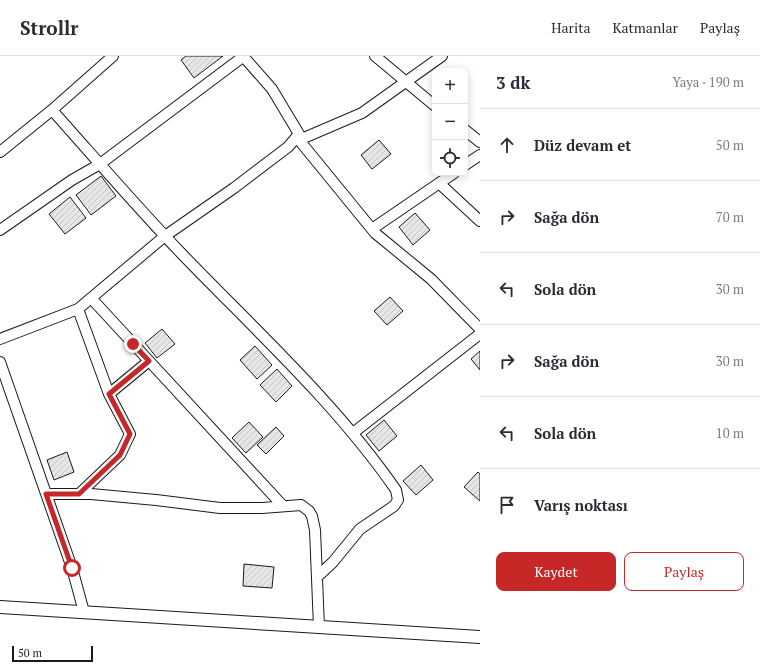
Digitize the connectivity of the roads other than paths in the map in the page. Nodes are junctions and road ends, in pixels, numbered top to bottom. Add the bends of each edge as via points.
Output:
1 (113, 56) edge
2 (243, 56) edge
3 (375, 56) edge
4 (442, 56) edge
5 (404, 81) junction
6 (433, 104) edge
7 (52, 110) junction
8 (468, 132) edge
9 (480, 142) edge
10 (0, 152) edge
11 (480, 155) edge
12 (468, 163) edge
13 (100, 164) junction
14 (450, 176) edge
15 (439, 183) junction
16 (480, 221) edge
17 (372, 229) junction
18 (0, 230) edge
19 (165, 236) junction
20 (92, 298) junction
21 (78, 309) junction
22 (480, 329) edge
23 (480, 334) edge
24 (0, 339) edge
25 (149, 361) junction
26 (0, 362) edge
27 (109, 394) junction
28 (353, 433) junction
29 (46, 494) junction
30 (79, 494) junction
31 (283, 506) junction
32 (317, 577) junction
33 (0, 607) edge
34 (84, 612) junction
35 (319, 627) junction
36 (480, 637) edge

1 - 7 street
2 - 13 street
2 - 19 street via 272,89 299,134 288,147
3 - 5 street
4 - 5 street
5 - 6 street
5 - 17 street via 362,112 299,140
7 - 10 street
7 - 13 street
8 - 9 street
11 - 12 street
13 - 18 street via 72,180
13 - 19 street
14 - 15 street
15 - 16 street
15 - 17 street
17 - 22 street via 431,279
19 - 20 street
19 - 28 street
20 - 21 street
20 - 25 street
21 - 24 street
21 - 27 street
23 - 28 street
25 - 27 street
25 - 31 street
26 - 29 street
27 - 30 street via 130,434 120,455
28 - 32 street via 396,490 398,500 394,506 360,528 333,562
29 - 30 street
29 - 34 street via 72,568
30 - 31 street via 220,508
31 - 32 street via 301,505 312,516
32 - 35 street
33 - 34 street
34 - 35 street
35 - 36 street

